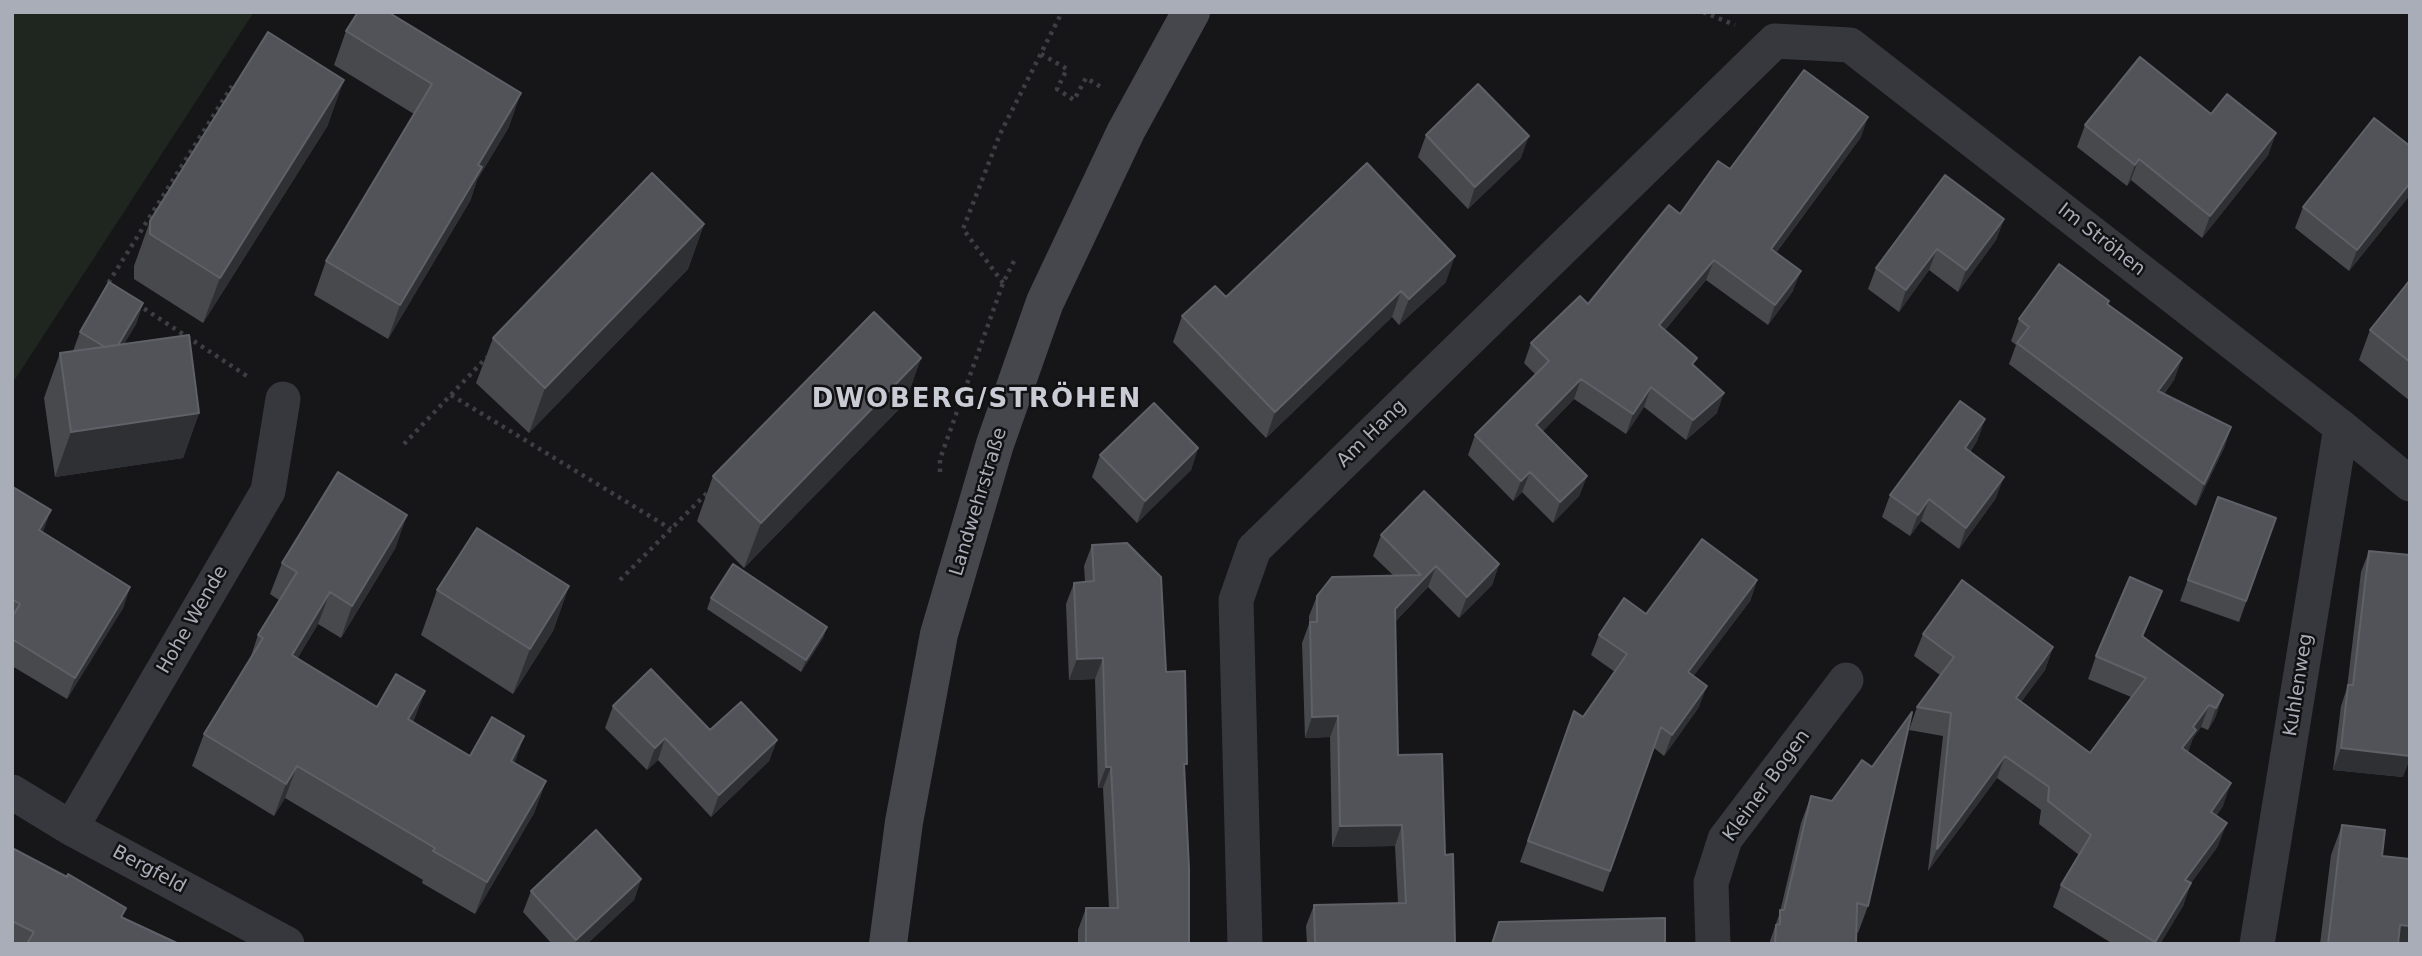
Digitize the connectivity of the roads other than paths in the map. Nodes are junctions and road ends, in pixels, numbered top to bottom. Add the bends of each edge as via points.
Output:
1 (1191, 12) edge
2 (1775, 41) joint
3 (283, 399) road end
4 (2341, 427) junction
5 (2410, 484) edge
6 (1846, 680) dead end
7 (12, 792) edge
8 (71, 828) junction
9 (287, 944) edge
10 (888, 944) edge
11 (1245, 944) edge
12 (1713, 944) edge
13 (2257, 944) edge

1 - 10 street, Landwehrstraße via 1126,131 1045,302 995,444 939,634 904,822
2 - 4 street, Im Ströhen via 1850,45
2 - 11 street, Am Hang via 1254,549 1236,600
3 - 8 street, Hohe Wende via 268,491
4 - 5 street, Im Ströhen
4 - 13 street, Kuhlenweg
6 - 12 street, Kleiner Bogen via 1725,839 1711,883
7 - 8 street, Bergfeld
8 - 9 street, Bergfeld

